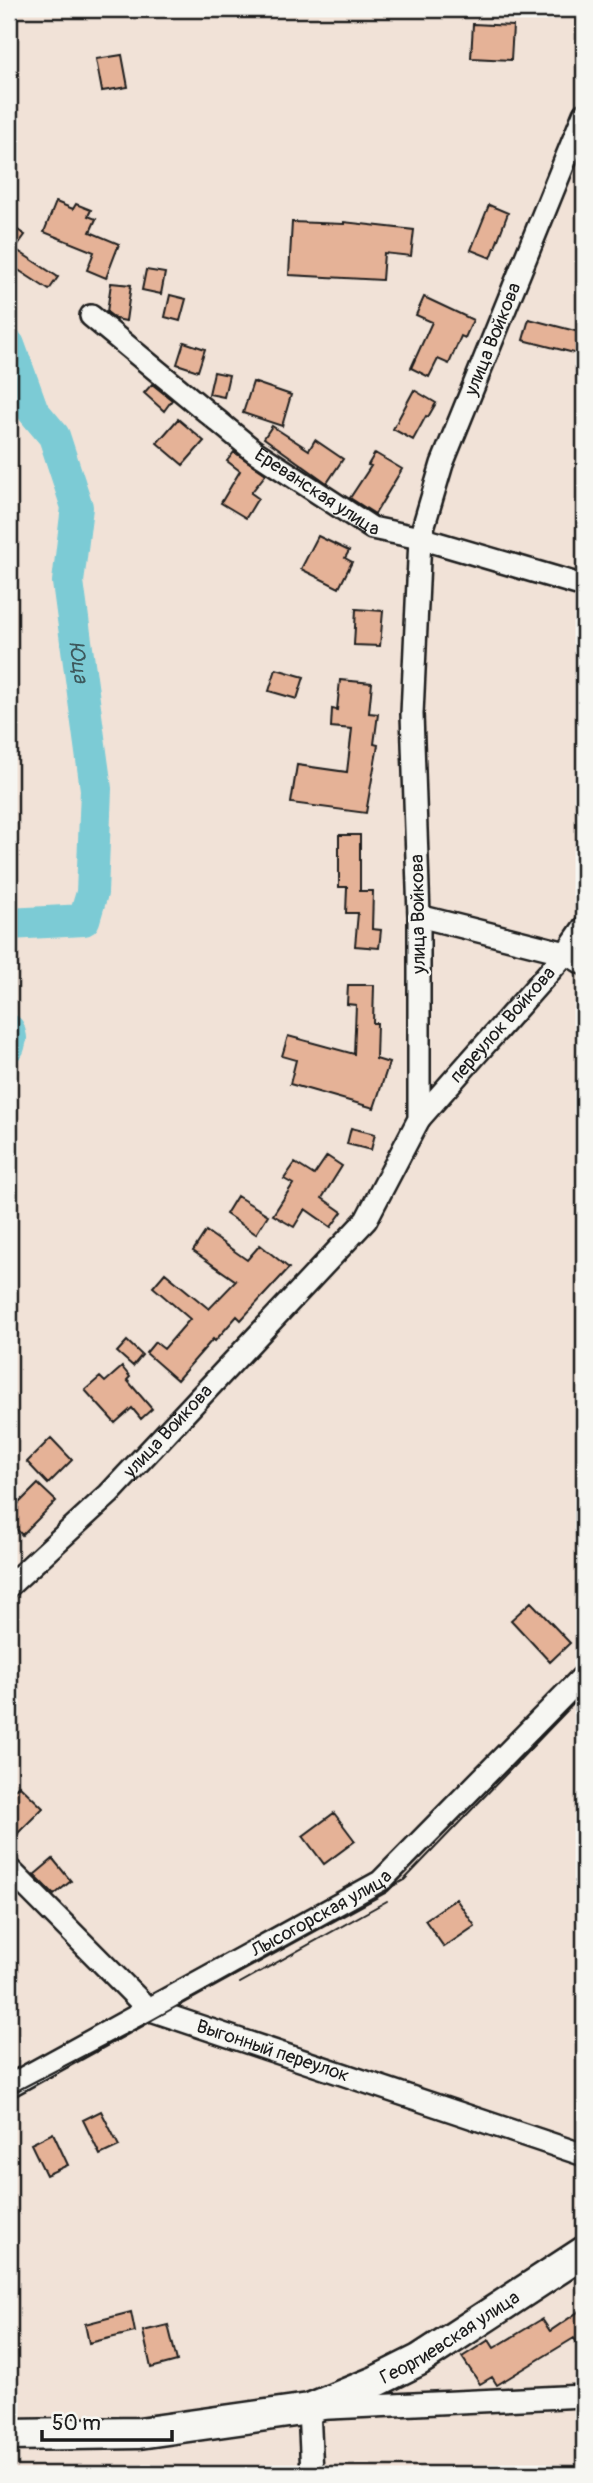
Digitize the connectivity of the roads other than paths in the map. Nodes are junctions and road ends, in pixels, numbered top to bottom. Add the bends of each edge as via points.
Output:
1 (584, 114) edge
2 (91, 316) dead end
3 (420, 538) junction
4 (584, 586) edge
5 (419, 916) junction
6 (584, 927) edge
7 (575, 959) edge
8 (418, 1119) junction
9 (9, 1586) edge
10 (584, 1675) edge
11 (9, 1869) edge
12 (148, 2009) junction
13 (9, 2086) edge
14 (584, 2155) edge
15 (584, 2252) edge
16 (584, 2396) edge
17 (309, 2409) junction
18 (9, 2435) edge
19 (312, 2474) edge

1 - 3 street, улица Войкова via 442,464
2 - 3 street, Ереванская улица via 254,451 372,528
3 - 4 street, Ереванская улица
3 - 5 street, улица Войкова via 412,714
5 - 7 street
5 - 8 street, улица Войкова
6 - 7 street, переулок Войкова
7 - 8 street, переулок Войкова
8 - 9 street, улица Войкова via 366,1220 109,1494
10 - 12 street, Лысогорская улица via 380,1882
11 - 12 street, Выгонный переулок
12 - 13 street, Лысогорская улица
12 - 14 street, Выгонный переулок
15 - 17 main road, Георгиевская улица via 419,2360
16 - 17 street, Георгиевская улица
17 - 18 main road, Георгиевская улица via 139,2433
17 - 19 street

